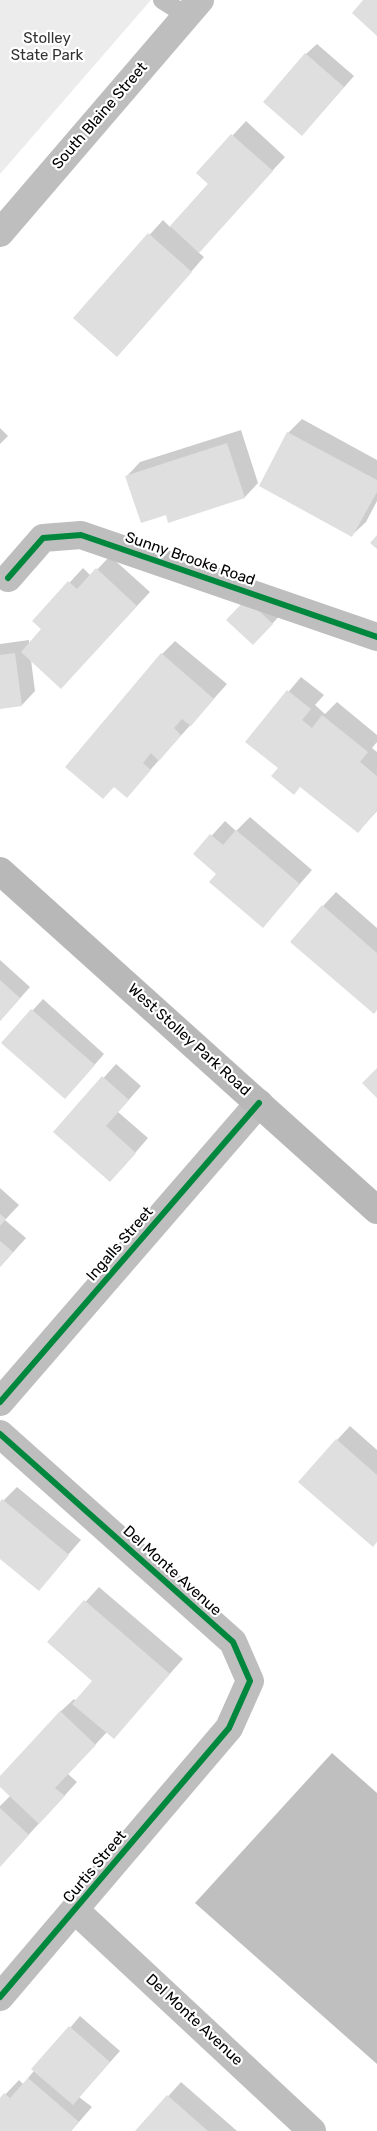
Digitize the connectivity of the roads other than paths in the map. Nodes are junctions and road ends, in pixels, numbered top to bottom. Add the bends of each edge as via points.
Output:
1 (162, 0) edge
2 (193, 8) edge
3 (0, 232) edge
4 (8, 578) dead end
5 (377, 637) edge
6 (0, 871) edge
7 (259, 1103) junction
8 (377, 1210) edge
9 (0, 1402) edge
10 (0, 1434) edge
11 (208, 1752) joint
12 (75, 1910) junction
13 (0, 1997) edge
14 (312, 2131) edge

1 - 2 lane
2 - 3 street, South Blaine Street
4 - 5 street, Sunny Brooke Road via 43,538 81,535
6 - 7 main road, West Stolley Park Road
7 - 8 main road, West Stolley Park Road
7 - 9 street, Ingalls Street
10 - 11 street, Del Monte Avenue via 232,1642 250,1681 229,1728
11 - 12 street, Curtis Street
12 - 13 street, Curtis Street
12 - 14 street, Del Monte Avenue

